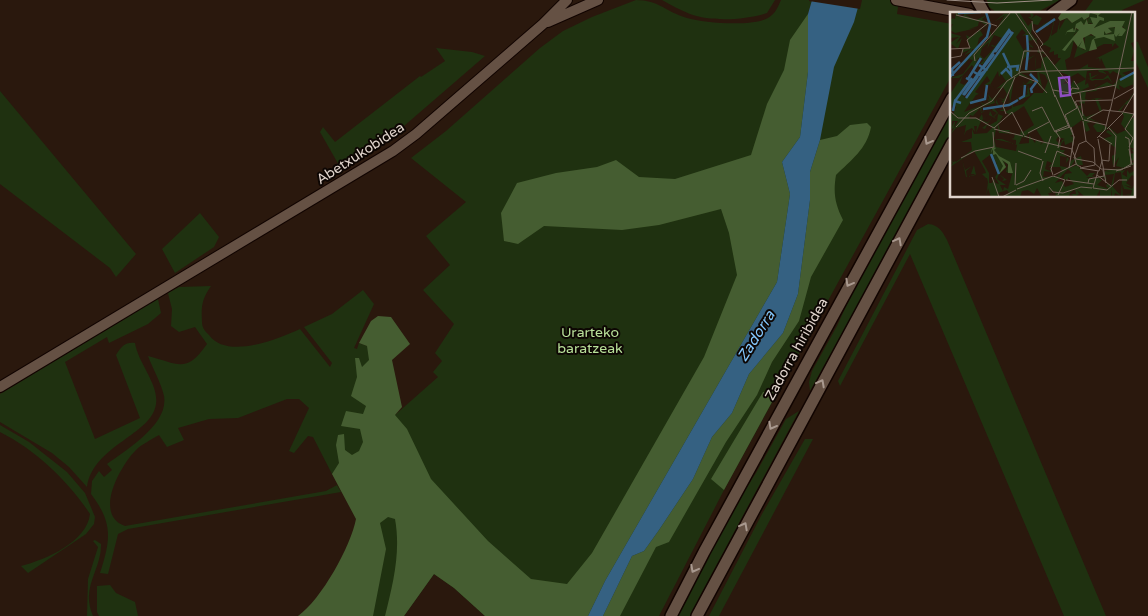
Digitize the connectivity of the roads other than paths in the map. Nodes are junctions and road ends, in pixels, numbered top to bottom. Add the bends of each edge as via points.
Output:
1 (567, 0) edge
2 (598, 0) edge
3 (896, 0) edge
4 (977, 0) edge
5 (1071, 0) edge
6 (960, 12) edge
7 (984, 12) edge
8 (1055, 12) edge
9 (543, 24) junction
10 (950, 102) edge
11 (950, 147) edge
12 (0, 387) edge
13 (671, 616) edge
14 (697, 616) edge

1 - 9 street, Abetxukobidea
2 - 9 street, Abetxukobidea
3 - 6 street
4 - 7 main road
5 - 8 main road
9 - 12 street, Abetxukobidea via 393,151
10 -> 13 main road, Zadorra hiribidea
14 -> 11 main road

